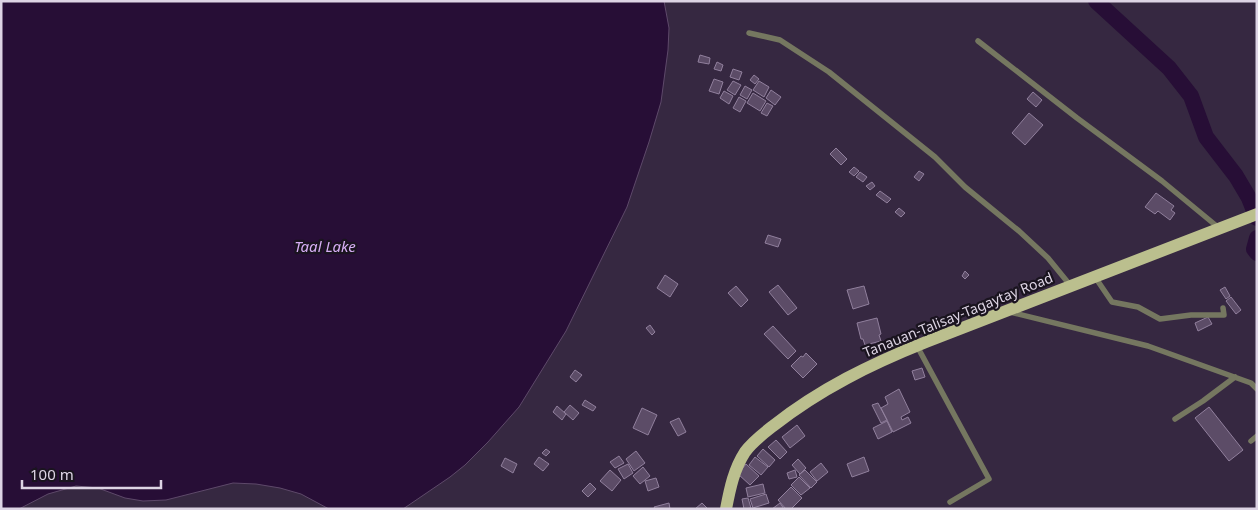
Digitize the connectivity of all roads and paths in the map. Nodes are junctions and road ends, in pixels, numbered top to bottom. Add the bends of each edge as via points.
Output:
1 (749, 33) dead end
2 (978, 40) dead end
3 (1253, 215) edge
4 (1219, 228) junction
5 (1094, 276) junction
6 (1070, 286) junction
7 (1224, 308) dead end
8 (1006, 311) junction
9 (917, 346) junction
10 (1235, 377) junction
11 (1257, 389) edge
12 (1175, 418) dead end
13 (1257, 436) edge
14 (1251, 441) dead end
15 (950, 502) dead end
16 (726, 509) edge

1 - 6 lane via 780,40 830,72 935,157 965,187 1019,231 1048,258
2 - 4 lane
3 - 4 main road, Tanauan-Talisay-Tagaytay Road
4 - 5 main road, Tanauan-Talisay-Tagaytay Road
5 - 6 main road, Tanauan-Talisay-Tagaytay Road
5 - 7 lane via 1112,302 1138,307 1160,319 1224,315
6 - 8 main road, Tanauan-Talisay-Tagaytay Road
8 - 9 main road, Tanauan-Talisay-Tagaytay Road
8 - 10 lane via 1148,346
9 - 15 lane via 989,479
9 - 16 main road, Tanauan-Talisay-Tagaytay Road via 842,380 794,410 746,449 731,483
10 - 11 lane
10 - 12 lane
13 - 14 lane

